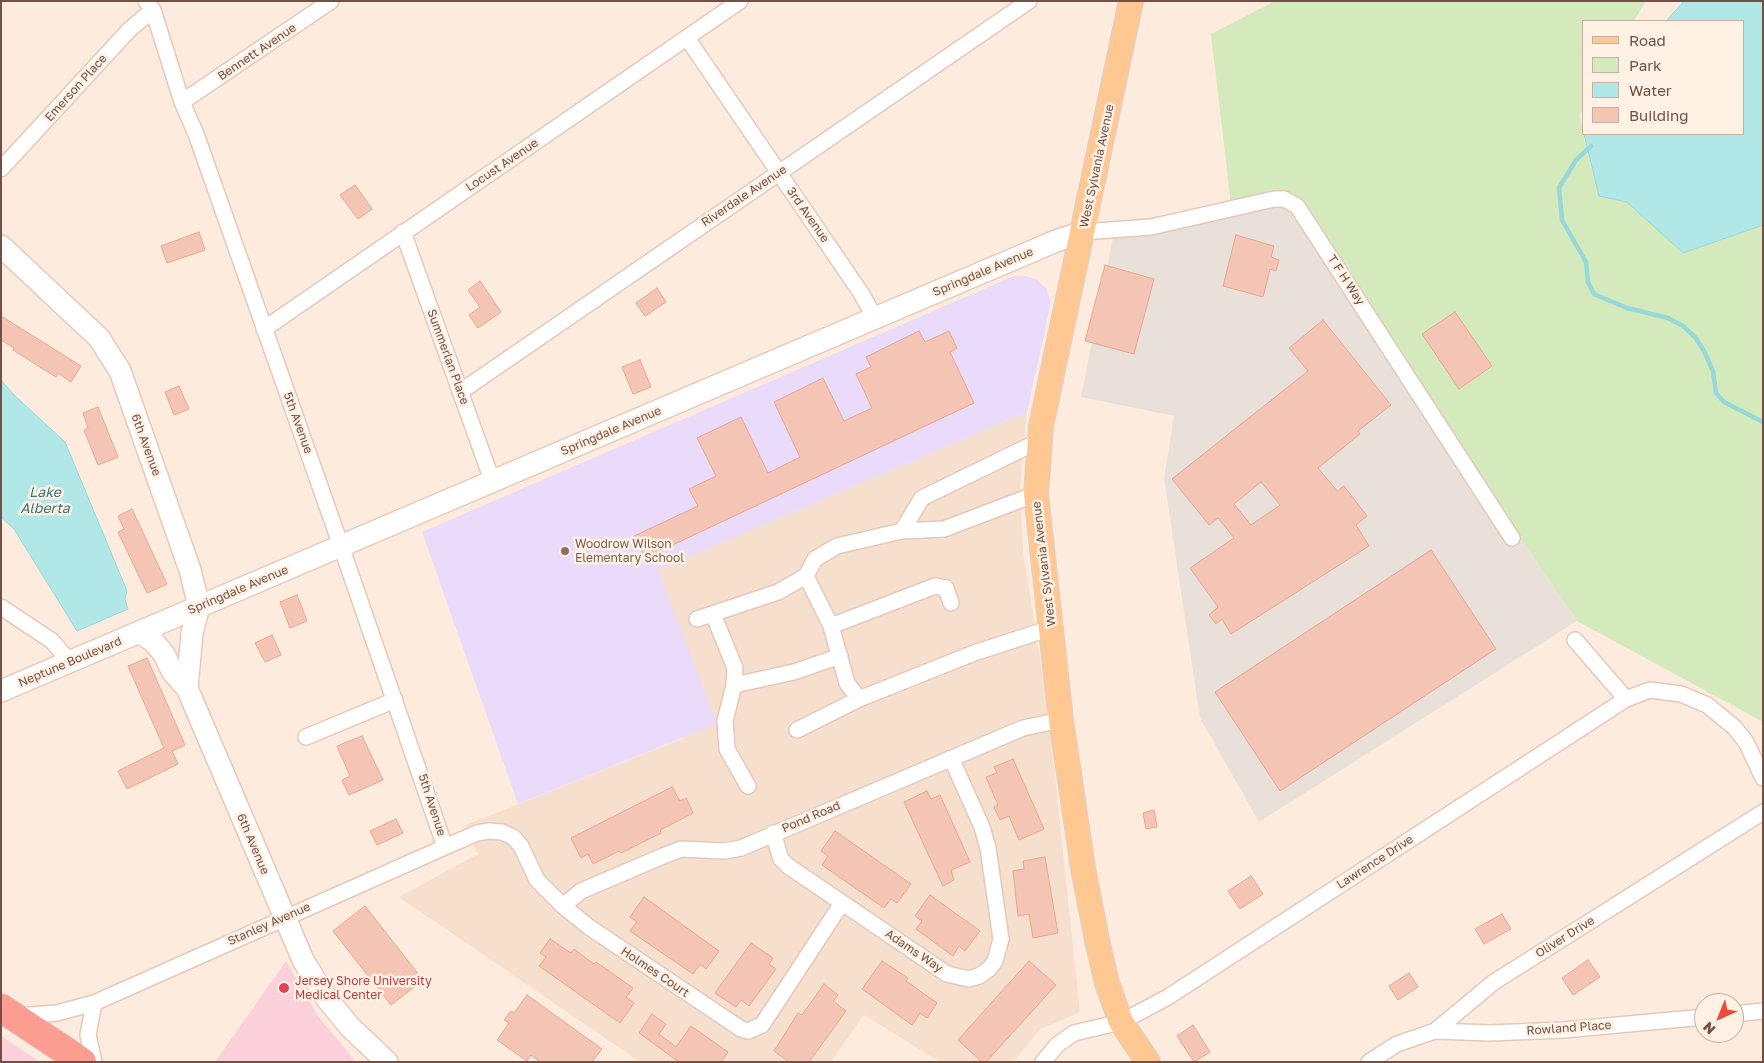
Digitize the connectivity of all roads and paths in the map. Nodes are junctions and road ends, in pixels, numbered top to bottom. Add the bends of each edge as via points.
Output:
1 (331, 1) edge
2 (740, 1) edge
3 (1029, 1) edge
4 (1131, 1) edge
5 (150, 6) edge
6 (687, 38) junction
7 (182, 102) junction
8 (1, 169) edge
9 (779, 172) junction
10 (403, 232) junction
11 (1083, 232) junction
12 (1, 246) edge
13 (875, 318) junction
14 (264, 329) junction
15 (460, 392) junction
16 (1038, 441) junction
17 (493, 483) junction
18 (1036, 494) junction
19 (902, 531) junction
20 (1512, 538) dead end
21 (341, 546) junction
22 (806, 576) junction
23 (951, 603) dead end
24 (199, 606) junction
25 (1, 607) edge
26 (713, 614) junction
27 (697, 619) dead end
28 (831, 626) junction
29 (1051, 628) junction
30 (140, 633) junction
31 (1576, 640) dead end
32 (840, 656) junction
33 (70, 662) junction
34 (734, 685) junction
35 (187, 688) junction
36 (1, 691) edge
37 (859, 699) junction
38 (1626, 699) junction
39 (395, 700) junction
40 (1061, 720) junction
41 (797, 730) dead end
42 (306, 737) dead end
43 (950, 758) junction
44 (1763, 778) edge
45 (748, 786) dead end
46 (1763, 812) edge
47 (773, 833) junction
48 (445, 847) junction
49 (842, 903) junction
50 (563, 906) junction
51 (284, 918) junction
52 (94, 1003) junction
53 (1763, 1011) edge
54 (7, 1012) edge
55 (1744, 1013) edge
56 (1694, 1018) edge
57 (1121, 1022) junction
58 (1435, 1031) junction
59 (82, 1062) edge
60 (94, 1062) edge
61 (387, 1062) edge
62 (1043, 1062) edge
63 (1148, 1062) edge
64 (1369, 1062) edge

1 - 7 street, Bennett Avenue
2 - 6 street, Locust Avenue
3 - 9 street, Riverdale Avenue
4 - 11 main road, West Sylvania Avenue
5 - 7 street, 5th Avenue
5 - 8 street, Emerson Place
6 - 9 street, 3rd Avenue
6 - 10 street, Locust Avenue
7 - 14 street, 5th Avenue
9 - 13 street, 3rd Avenue via 862,292
9 - 15 street, Riverdale Avenue
10 - 14 street, Locust Avenue
10 - 15 street, Summerlan Place
11 - 13 street, Springdale Avenue
11 - 16 main road, West Sylvania Avenue
11 - 20 street, T F H Way via 1151,227 1274,199 1297,206
12 - 24 street, 6th Avenue via 83,321 112,356 190,570
13 - 17 street, Springdale Avenue
14 - 21 street, 5th Avenue
15 - 17 street, Summerlan Place
16 - 18 main road, West Sylvania Avenue
16 - 19 street via 922,498
17 - 21 street, Springdale Avenue
18 - 19 street via 944,529
18 - 29 main road, West Sylvania Avenue
19 - 22 street via 836,546 815,559
21 - 24 street, Springdale Avenue
21 - 39 street, 5th Avenue
22 - 26 street via 778,592
22 - 28 street
23 - 28 street via 946,588 935,586
24 - 30 street, Springdale Avenue
24 - 35 street, 6th Avenue via 192,633
25 - 33 street via 52,642
26 - 27 street
26 - 34 street via 735,668
28 - 32 street
29 - 37 street via 974,653
29 - 40 main road, West Sylvania Avenue
30 - 33 street, Neptune Boulevard
30 - 35 street, 6th Avenue via 153,641
31 - 38 street
32 - 34 street via 794,672
32 - 37 street via 848,683
33 - 36 street, Neptune Boulevard
34 - 45 street via 725,722 727,749
35 - 51 street, 6th Avenue
37 - 41 street
38 - 44 street, Lawrence Drive via 1650,690 1681,694 1707,705 1734,727 1746,742
38 - 57 street, Lawrence Drive via 1168,997
39 - 42 street
39 - 48 street, 5th Avenue
40 - 43 street, Pond Road via 1023,728
40 - 57 main road, West Sylvania Avenue via 1097,940
43 - 47 street, Pond Road
43 - 49 street, Adams Way via 982,827 988,848 1001,939 995,961 979,976 956,978
46 - 58 street, Oliver Drive via 1494,982
47 - 49 street, Adams Way via 788,866
47 - 50 street, Pond Road via 734,850 681,849 581,891
48 - 50 street, Holmes Court via 477,833 489,831 507,835 521,846 537,880
48 - 51 street, Stanley Avenue
49 - 50 street, Holmes Court via 762,1025 748,1031 597,932
51 - 52 street, Stanley Avenue
51 - 61 street, 6th Avenue via 302,960 327,999 350,1027
52 - 54 street, Stanley Avenue via 57,1013
52 - 60 street via 88,1035
53 - 55 street
54 - 59 highway
56 - 58 street, Rowland Place via 1564,1030
57 - 62 street, Lawrence Drive via 1074,1033 1056,1045
57 - 63 main road, West Sylvania Avenue
58 - 64 street, Oliver Drive via 1397,1044

